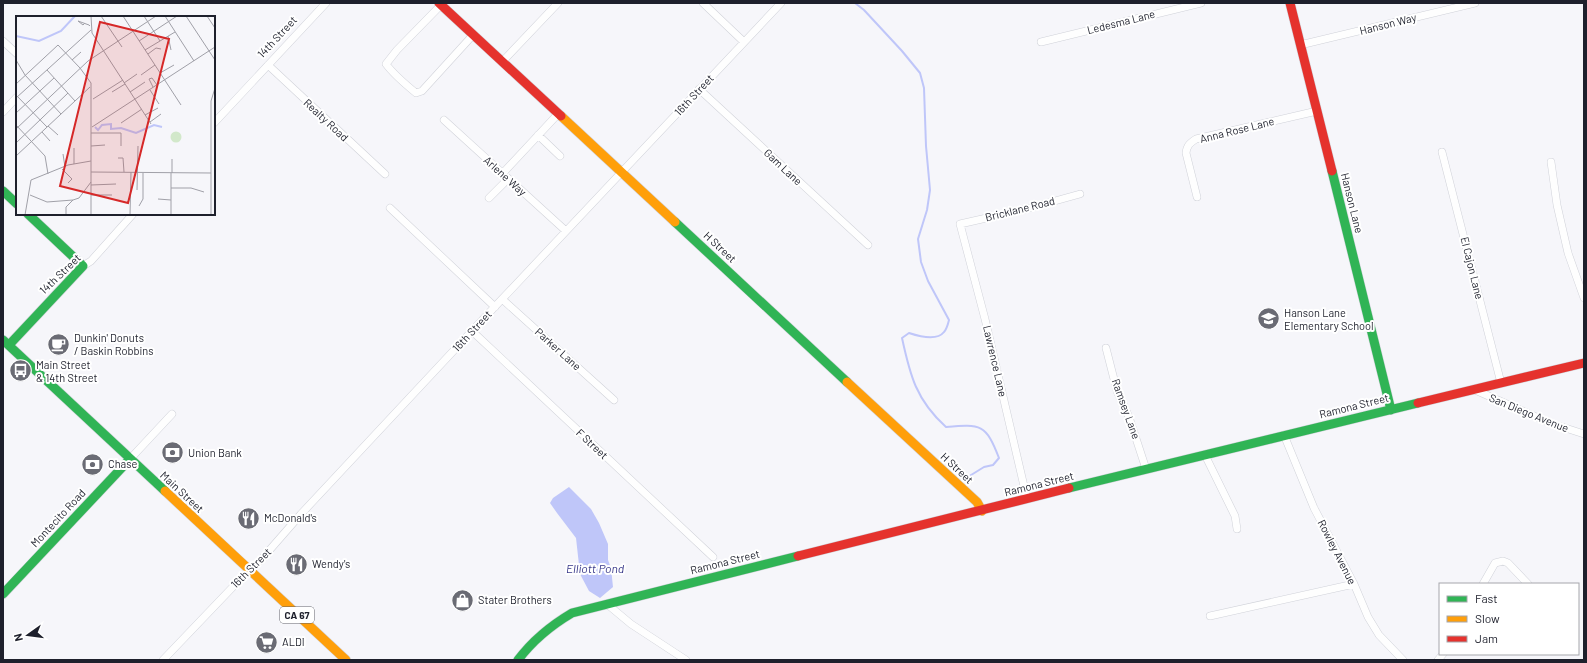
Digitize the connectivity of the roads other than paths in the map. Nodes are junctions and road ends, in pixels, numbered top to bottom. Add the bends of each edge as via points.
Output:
1 (326, 3) edge
2 (558, 3) edge
3 (703, 3) edge
4 (781, 3) edge
5 (1201, 3) edge
6 (1290, 3) edge
7 (1475, 3) edge
8 (440, 4) edge
9 (473, 34) junction
10 (3, 41) edge
11 (744, 42) junction
12 (1041, 42) dead end
13 (1300, 45) junction
14 (16, 53) edge
15 (502, 62) junction
16 (268, 65) junction
17 (699, 89) junction
18 (16, 98) edge
19 (1317, 111) junction
20 (3, 112) edge
21 (558, 114) junction
22 (444, 120) dead end
23 (215, 122) edge
24 (538, 135) junction
25 (1442, 152) dead end
26 (560, 156) dead end
27 (1551, 162) dead end
28 (621, 172) junction
29 (385, 174) dead end
30 (506, 176) junction
31 (3, 191) edge
32 (1080, 194) dead end
33 (1197, 197) dead end
34 (489, 198) dead end
35 (16, 203) edge
36 (390, 208) dead end
37 (29, 215) edge
38 (132, 215) edge
39 (960, 224) joint
40 (566, 231) junction
41 (868, 245) dead end
42 (83, 266) junction
43 (1584, 298) edge
44 (502, 299) junction
45 (495, 307) junction
46 (472, 331) junction
47 (5, 345) edge
48 (1106, 348) dead end
49 (1584, 363) edge
50 (1501, 383) junction
51 (1475, 390) junction
52 (614, 400) dead end
53 (1390, 410) junction
54 (172, 414) dead end
55 (1584, 434) edge
56 (1284, 435) junction
57 (1205, 455) junction
58 (130, 459) junction
59 (1146, 469) junction
60 (1027, 499) junction
61 (982, 511) junction
62 (1238, 529) dead end
63 (713, 556) dead end
64 (249, 570) junction
65 (1483, 583) edge
66 (1527, 583) edge
67 (1354, 584) junction
68 (3, 594) edge
69 (607, 604) junction
70 (1210, 616) dead end
71 (1399, 659) edge
72 (163, 660) edge
73 (346, 660) edge
74 (518, 660) edge
75 (686, 660) edge

1 - 16 street, 14th Street
2 - 15 street
3 - 11 street
4 - 11 street, 16th Street
5 - 12 street, Ledesma Lane
6 - 13 main road, Hanson Lane
7 - 13 street, Hanson Way
8 - 9 main road, H Street
8 - 9 street via 386,64 391,71 416,93 422,90
9 - 15 main road, H Street
10 - 14 street
11 - 17 street, 16th Street
13 - 19 main road, Hanson Lane
15 - 21 main road, H Street
16 - 23 street, 14th Street
16 - 29 street, Realty Road
17 - 28 street, 16th Street
17 - 41 street, Gam Lane
18 - 20 street
19 - 33 street, Anna Rose Lane via 1196,139 1189,144 1186,153
19 - 53 main road, Hanson Lane
21 - 24 street
21 - 28 main road, H Street
22 - 30 street, Arlene Way
24 - 26 street
24 - 30 street
25 - 50 street, El Cajon Lane
27 - 43 street via 1557,205 1568,252
28 - 40 street, 16th Street
28 - 61 main road, H Street via 977,502
30 - 34 street
30 - 40 street, Arlene Way
31 - 35 main road
32 - 39 street, Bricklane Road
36 - 45 street
37 - 42 main road
38 - 42 street, 14th Street
39 - 60 street, Lawrence Lane
40 - 44 street, 16th Street
42 - 47 main road, 14th Street
44 - 45 street, 16th Street
44 - 52 street, Parker Lane
45 - 46 street, 16th Street
46 - 63 street, F Street
46 - 64 street, 16th Street
47 - 58 main road, Main Street / CA 67
48 - 59 street, Ramsey Lane via 1117,391 1129,417
49 - 50 main road, Ramona Street
50 - 51 main road, Ramona Street
51 - 53 main road, Ramona Street
51 - 55 street, San Diego Avenue via 1550,423
53 - 56 main road, Ramona Street
54 - 58 street
56 - 57 main road, Ramona Street
56 - 67 street, Rowley Avenue via 1314,508
57 - 59 main road, Ramona Street
57 - 62 street via 1235,516
58 - 64 main road, Main Street / CA 67
58 - 68 main road, Montecito Road
59 - 60 main road, Ramona Street
60 - 61 main road, Ramona Street
61 - 69 main road, Ramona Street
64 - 72 street, 16th Street
64 - 73 main road, Main Street / CA 67
65 - 66 street via 1495,563 1503,561
67 - 70 street
67 - 71 street, Rowley Avenue via 1368,617
69 - 74 main road, Ramona Street via 572,613 552,624 528,645
69 - 75 street via 631,624

